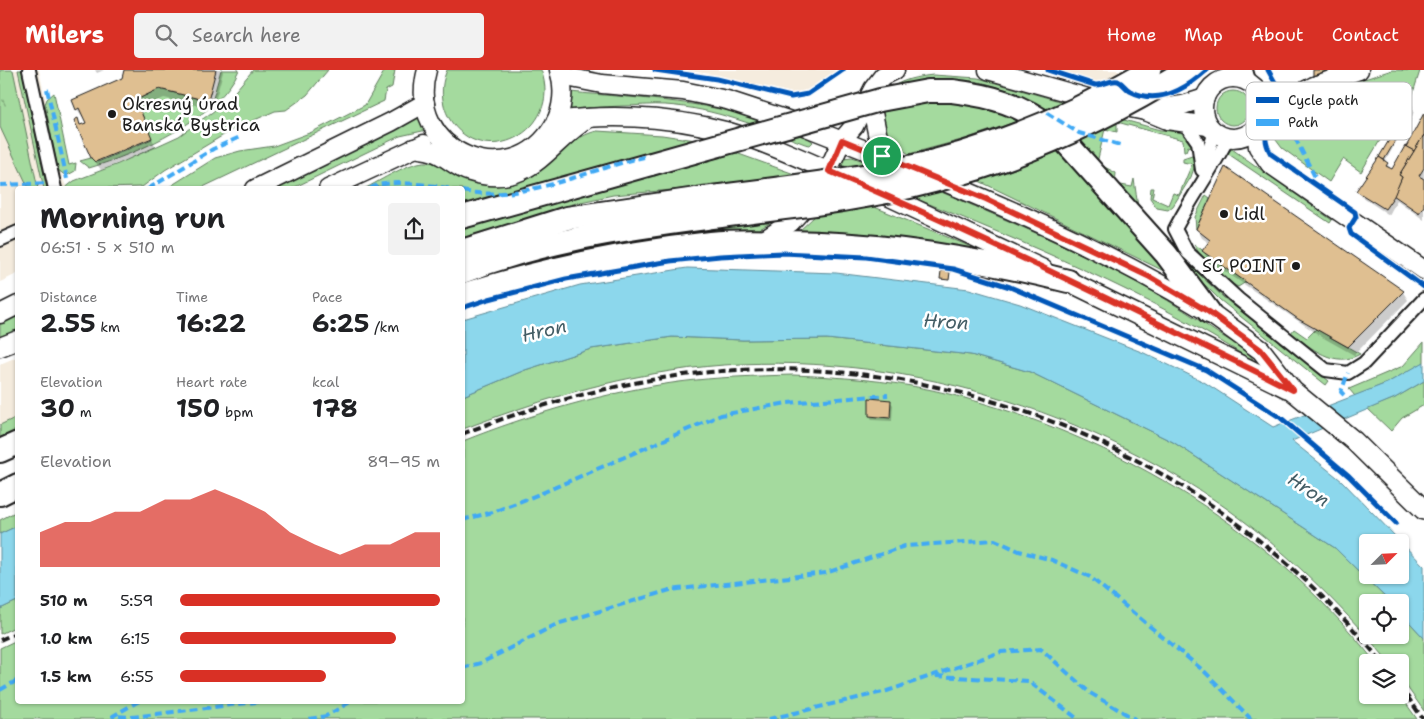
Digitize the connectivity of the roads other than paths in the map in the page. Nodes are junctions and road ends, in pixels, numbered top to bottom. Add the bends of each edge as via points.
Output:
1 (29, 70) edge
2 (416, 70) edge
3 (427, 70) edge
4 (988, 70) edge
5 (1149, 70) edge
6 (1186, 70) edge
7 (1359, 70) edge
8 (560, 73) edge
9 (1227, 75) edge
10 (582, 76) edge
11 (884, 78) edge
12 (1251, 82) edge
13 (1328, 82) edge
14 (1205, 98) junction
15 (425, 103) junction
16 (1145, 111) junction
17 (403, 116) junction
18 (592, 116) junction
19 (556, 120) junction
20 (791, 121) junction
21 (1184, 122) junction
22 (1217, 132) junction
23 (1246, 135) edge
24 (441, 138) junction
25 (842, 140) junction
26 (1255, 140) edge
27 (414, 148) junction
28 (882, 156) junction
29 (1202, 170) junction
30 (829, 171) junction
31 (1200, 184) junction
32 (54, 186) edge
33 (261, 186) edge
34 (334, 186) edge
35 (705, 208) junction
36 (465, 216) edge
37 (15, 233) edge
38 (0, 240) edge
39 (763, 241) junction
40 (465, 250) edge
41 (1424, 270) edge
42 (465, 271) edge
43 (1068, 281) junction
44 (465, 294) edge
45 (1424, 299) edge
46 (15, 306) edge
47 (1209, 312) junction
48 (0, 314) edge
49 (15, 341) edge
50 (0, 347) edge
51 (1293, 390) junction
52 (15, 444) edge
53 (0, 451) edge
54 (15, 456) edge
55 (0, 463) edge
56 (15, 486) edge
57 (0, 494) edge
58 (1424, 510) edge

1 - 32 street
2 - 17 main road
3 - 15 main road
4 - 16 main road
5 - 35 highway, bridge via 1066,114 962,153
6 - 35 highway, bridge via 1107,116 1041,146 968,172 869,195
7 - 13 main road
8 - 10 main road
8 - 19 main road via 562,96
9 - 12 main road
9 - 14 main road
10 - 20 main road via 683,91 736,103
11 - 20 main road
11 - 25 main road
11 - 28 main road via 873,113
14 - 16 main road
14 - 22 main road via 1203,107
15 - 17 main road
15 - 24 main road via 429,118
16 - 21 main road via 1167,120
17 - 33 main road
18 - 19 main road
18 - 27 main road via 537,163 512,174 467,172 434,151
18 - 30 main road via 691,124 749,138
19 - 24 main road via 534,148 508,160 474,158 455,150
20 - 25 main road
21 - 22 main road
21 - 29 street via 1198,142
22 - 23 main road via 1238,138
22 - 29 street
22 - 31 street via 1212,169
24 - 27 main road
25 - 28 main road
25 - 30 main road
26 - 41 main road via 1270,164
27 - 34 main road
28 - 47 main road via 1036,221 1148,276
29 - 31 street
30 - 39 main road via 805,208
30 - 43 main road
31 - 45 street via 1174,229 1187,252 1238,299 1326,370 1348,373 1357,369
35 - 40 highway via 567,218
35 - 42 highway via 574,238
36 - 47 highway, bridge via 880,100 928,91 981,94 1008,101 1053,128 1166,254
37 - 38 street
39 - 43 highway via 916,250
39 - 44 highway via 712,243 602,259 547,270
43 - 51 main road
46 - 48 main road
47 - 51 main road via 1261,350
49 - 50 main road
51 - 58 main road via 1354,441
52 - 53 highway
54 - 55 highway
56 - 57 highway

